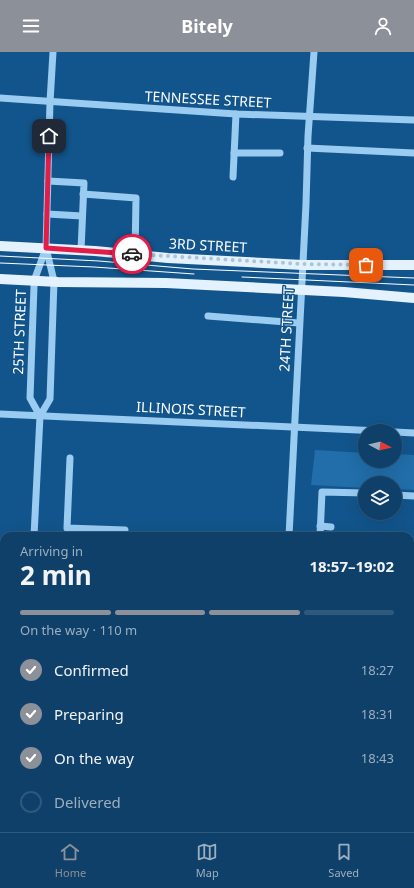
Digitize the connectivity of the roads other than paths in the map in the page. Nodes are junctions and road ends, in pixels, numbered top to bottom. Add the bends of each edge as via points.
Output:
1 (52, 52) edge
2 (314, 52) edge
3 (0, 98) edge
4 (50, 102) junction
5 (236, 114) junction
6 (310, 117) junction
7 (414, 120) edge
8 (307, 148) junction
9 (414, 152) edge
10 (234, 153) junction
11 (280, 153) dead end
12 (233, 177) dead end
13 (48, 181) junction
14 (83, 194) junction
15 (47, 214) junction
16 (82, 216) junction
17 (0, 246) edge
18 (46, 248) junction
19 (81, 250) junction
20 (135, 255) junction
21 (303, 264) junction
22 (414, 265) edge
23 (0, 279) edge
24 (34, 281) junction
25 (54, 281) junction
26 (301, 290) junction
27 (414, 298) edge
28 (208, 316) dead end
29 (299, 323) junction
30 (0, 414) edge
31 (40, 416) junction
32 (294, 427) junction
33 (358, 430) edge
34 (402, 432) edge
35 (414, 433) edge
36 (70, 458) dead end
37 (358, 494) edge
38 (402, 495) edge
39 (414, 496) edge
40 (320, 526) junction
41 (331, 527) dead end
42 (125, 530) dead end
43 (34, 532) edge
44 (99, 532) edge
45 (113, 532) edge
46 (289, 532) edge
47 (320, 532) edge

1 - 4 street, 25TH STREET
2 - 6 street, 24TH STREET
3 - 4 street, TENNESSEE STREET
4 - 5 street, TENNESSEE STREET
4 - 13 street, 25TH STREET
5 - 6 street, TENNESSEE STREET
5 - 10 street
6 - 7 street, TENNESSEE STREET
6 - 8 street, 24TH STREET
8 - 9 street
8 - 21 street, 24TH STREET
10 - 11 street
10 - 12 street
13 - 14 street via 84,183
13 - 15 street, 25TH STREET
14 - 16 street
14 - 20 street via 136,198
15 - 16 street
15 - 18 street, 25TH STREET
16 - 19 street
17 - 18 main road, 3RD STREET
18 - 19 main road, 3RD STREET
18 - 24 street, 25TH STREET
18 - 25 street, 25TH STREET
19 - 20 main road, 3RD STREET
20 - 21 main road, 3RD STREET
21 - 22 main road, 3RD STREET
21 - 26 street, 24TH STREET
23 - 24 main road
24 - 25 main road
24 - 31 street, 25TH STREET via 30,398
25 - 26 main road via 137,282
25 - 31 street, 25TH STREET via 50,399
26 - 27 main road
26 - 29 street, 24TH STREET
28 - 29 street
29 - 32 street, 24TH STREET
30 - 31 street, ILLINOIS STREET
31 - 32 street, ILLINOIS STREET
31 - 43 street, 25TH STREET
32 - 33 street, ILLINOIS STREET
32 - 46 street, 24TH STREET
34 - 35 street
36 - 44 street via 67,528
37 - 40 street via 322,492
38 - 39 street
40 - 41 street
40 - 47 street
42 - 45 street

